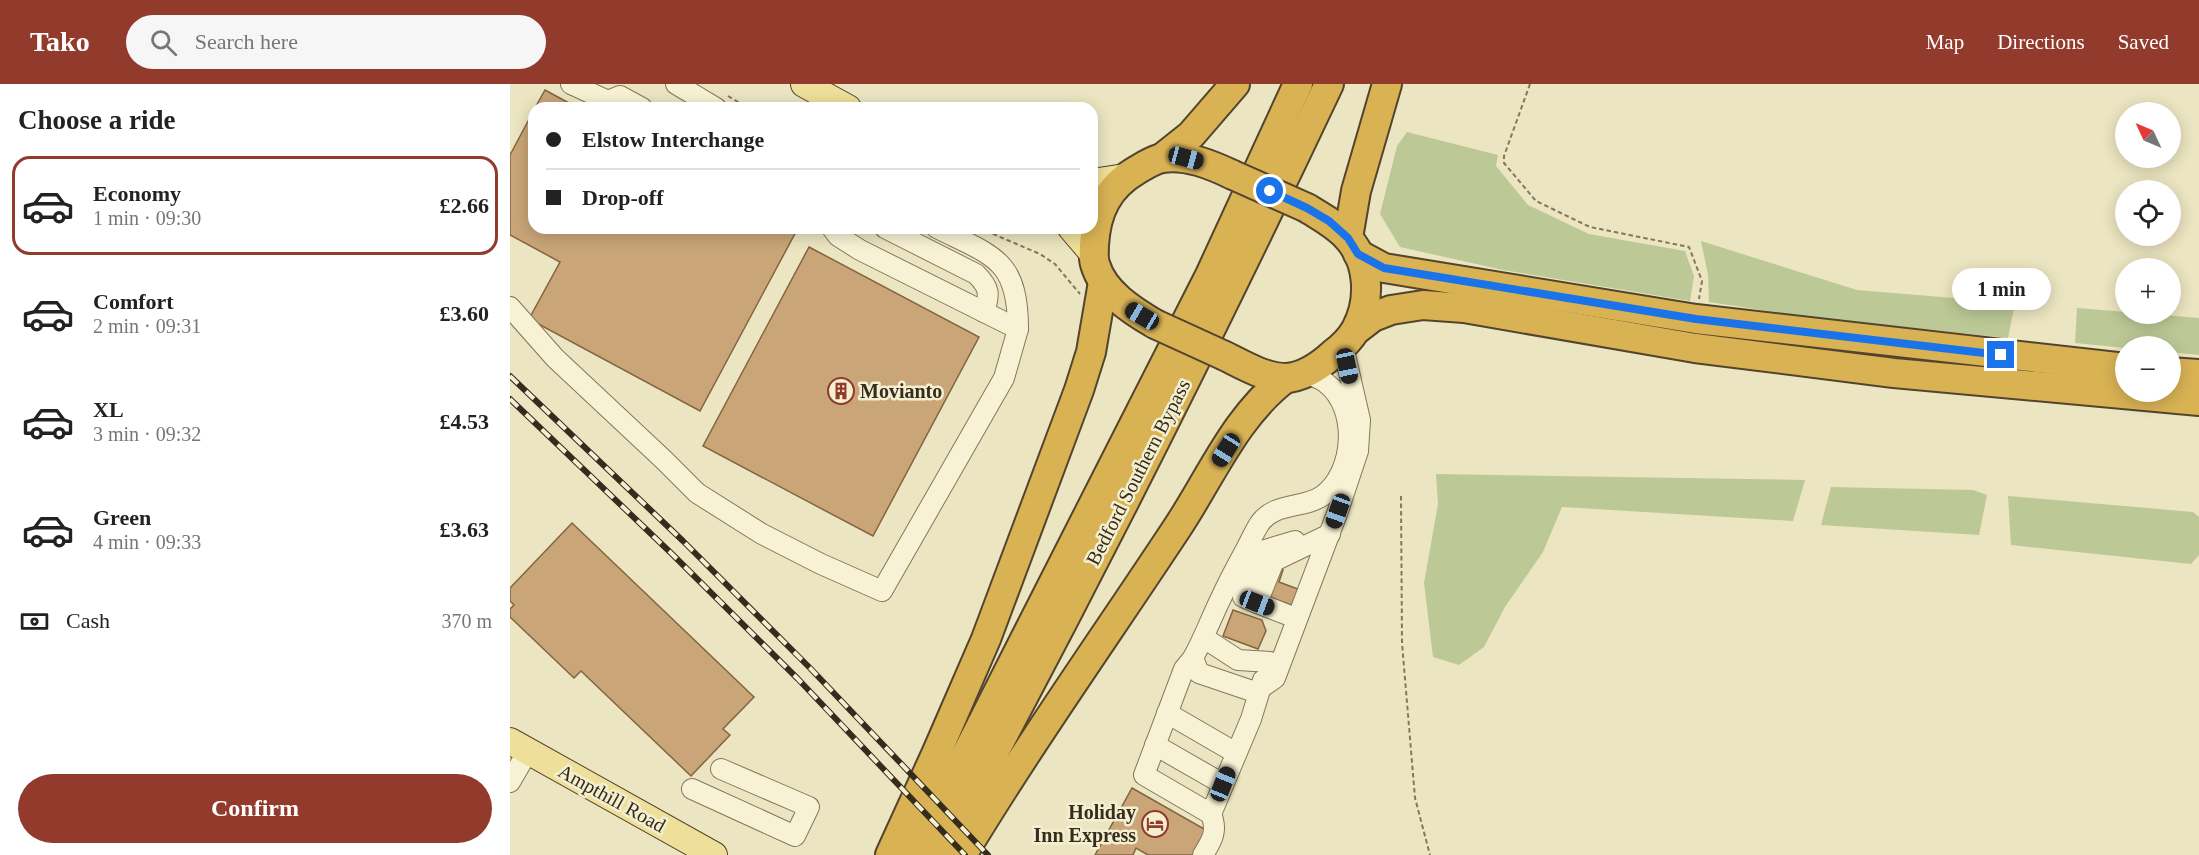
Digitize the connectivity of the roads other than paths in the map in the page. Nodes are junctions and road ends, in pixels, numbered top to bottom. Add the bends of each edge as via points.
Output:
1 (571, 84) edge
2 (676, 84) edge
3 (804, 84) edge
4 (1235, 84) edge
5 (1298, 84) edge
6 (1329, 84) edge
7 (1387, 84) edge
8 (631, 102) edge
9 (706, 102) edge
10 (837, 102) edge
11 (1162, 158) junction
12 (1125, 177) junction
13 (1098, 181) edge
14 (1098, 222) edge
15 (836, 234) edge
16 (897, 234) edge
17 (1076, 234) edge
18 (1095, 234) edge
19 (974, 236) edge
20 (1353, 246) junction
21 (1094, 255) junction
22 (1103, 282) junction
23 (510, 307) edge
24 (984, 312) junction
25 (1018, 329) junction
26 (1349, 338) junction
27 (2115, 367) edge
28 (2181, 373) edge
29 (2199, 374) edge
30 (1296, 375) junction
31 (2199, 401) edge
32 (1322, 496) junction
33 (1338, 511) junction
34 (1278, 524) dead end
35 (1330, 534) junction
36 (1294, 541) junction
37 (1257, 603) junction
38 (1288, 615) junction
39 (1204, 638) junction
40 (1193, 658) junction
41 (1270, 662) junction
42 (1260, 688) junction
43 (1167, 713) junction
44 (1155, 745) junction
45 (519, 746) edge
46 (1236, 753) junction
47 (721, 769) dead end
48 (510, 782) edge
49 (1223, 784) junction
50 (692, 789) dead end
51 (1211, 814) junction
52 (714, 855) edge
53 (890, 855) edge
54 (910, 855) edge
55 (939, 855) edge
56 (962, 855) edge
57 (1203, 855) edge

1 - 8 street via 608,100 620,96
2 - 9 street
3 - 10 main road
4 - 11 highway via 1191,135
5 - 54 highway, Bedford Southern Bypass via 1210,275 967,753
6 - 55 highway, Bedford Southern Bypass via 1234,284
7 - 20 highway via 1356,191
11 - 12 highway
11 - 20 highway, bridge via 1186,158 1212,165 1307,208 1329,221
12 - 13 main road
12 - 14 highway via 1111,190
15 - 24 street via 860,250
16 - 24 street via 976,274 987,284
17 - 21 main road
18 - 21 highway
19 - 25 street via 1012,279
20 - 26 highway via 1365,272 1366,293
20 - 27 highway via 1384,268 1696,319
21 - 22 highway
22 - 30 highway, bridge via 1128,308 1155,324 1261,373
22 - 53 highway via 1091,352 1079,390 986,639
23 - 25 street via 555,358 697,493 762,534 882,591 1004,378
24 - 25 street
26 - 30 highway via 1326,361
26 - 31 highway via 1373,317 1391,310 1422,305 1464,308 1695,348 1870,370
26 - 33 street via 1360,420 1358,451
28 - 29 highway
30 - 32 street via 1327,383 1345,407 1349,424 1349,446 1341,473
30 - 56 highway via 1268,391 1249,412
32 - 33 street
32 - 39 street via 1281,508 1262,521
33 - 35 street
34 - 36 street
35 - 36 street
35 - 37 street via 1274,561
35 - 38 street via 1305,568
35 - 42 street via 1275,678
36 - 37 street via 1264,550 1243,597
37 - 38 street
38 - 41 street
39 - 40 street
39 - 41 street via 1238,660
40 - 42 street via 1199,672 1255,692
40 - 43 street via 1184,669
41 - 42 street
42 - 46 street
43 - 44 street
43 - 46 street
44 - 49 street
44 - 51 street via 1144,775
45 - 48 street
45 - 52 main road, Ampthill Road
46 - 49 street
47 - 50 street via 809,807 795,836
49 - 51 street
51 - 57 street via 1216,826 1214,837

